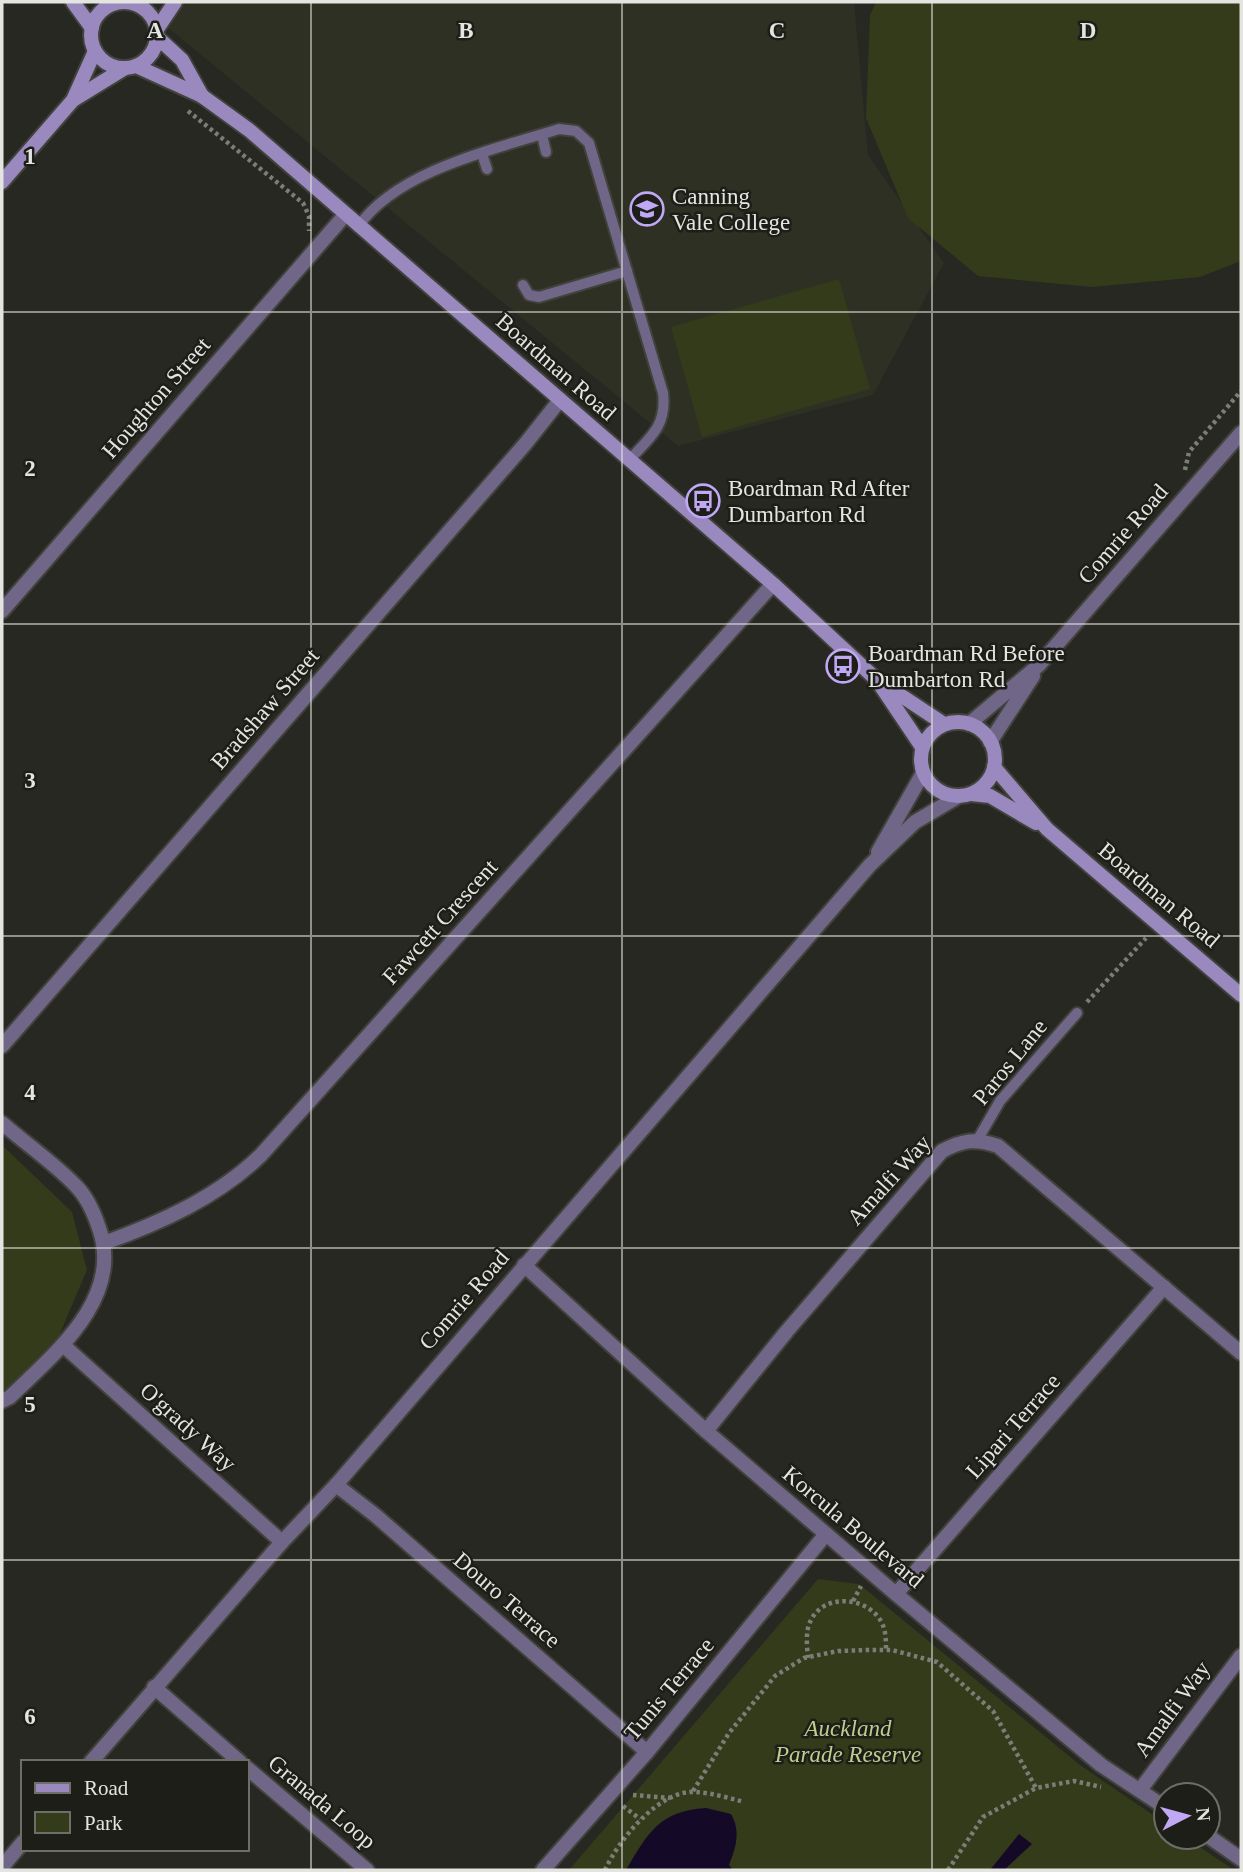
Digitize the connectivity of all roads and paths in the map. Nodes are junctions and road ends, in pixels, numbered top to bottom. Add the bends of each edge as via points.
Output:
1 (73, 2) edge
2 (119, 2) edge
3 (175, 2) edge
4 (92, 28) junction
5 (157, 33) junction
6 (95, 51) junction
7 (131, 67) junction
8 (202, 96) junction
9 (73, 100) junction
10 (185, 109) dead end
11 (541, 135) junction
12 (546, 152) dead end
13 (482, 154) junction
14 (487, 169) dead end
15 (2, 182) edge
16 (345, 215) junction
17 (359, 227) junction
18 (305, 240) dead end
19 (582, 271) dead end
20 (627, 271) junction
21 (586, 283) junction
22 (523, 285) dead end
23 (560, 400) junction
24 (1241, 433) edge
25 (629, 460) junction
26 (773, 584) junction
27 (2, 611) edge
28 (1039, 665) junction
29 (876, 679) junction
30 (944, 724) junction
31 (969, 724) junction
32 (990, 742) junction
33 (922, 747) junction
34 (994, 767) junction
35 (923, 773) junction
36 (965, 795) junction
37 (1047, 829) junction
38 (870, 865) junction
39 (1146, 938) dead end
40 (1241, 995) edge
41 (1077, 1013) joint
42 (2, 1046) edge
43 (2, 1123) edge
44 (978, 1139) junction
45 (104, 1243) junction
46 (524, 1265) junction
47 (1164, 1287) junction
48 (63, 1345) junction
49 (1241, 1353) edge
50 (2, 1401) edge
51 (706, 1431) junction
52 (336, 1485) junction
53 (827, 1534) junction
54 (282, 1542) junction
55 (861, 1586) dead end
56 (896, 1594) junction
57 (853, 1601) junction
58 (886, 1650) junction
59 (1241, 1656) edge
60 (808, 1658) junction
61 (154, 1687) junction
62 (647, 1752) junction
63 (93, 1760) edge
64 (238, 1760) edge
65 (248, 1769) edge
66 (1036, 1788) junction
67 (1112, 1788) dead end
68 (1140, 1790) junction
69 (693, 1791) junction
70 (633, 1796) dead end
71 (674, 1798) junction
72 (1152, 1798) edge
73 (744, 1802) dead end
74 (623, 1806) dead end
75 (640, 1819) junction
76 (21, 1844) edge
77 (1222, 1846) edge
78 (1241, 1859) edge
79 (2, 1867) edge
80 (367, 1870) edge
81 (543, 1870) edge
82 (605, 1870) edge
83 (948, 1870) edge

1 - 4 street
2 - 4 street, Boardman Road via 104,9
2 - 5 street, Boardman Road via 146,10
3 - 5 street
4 - 6 street
5 - 7 street via 151,54
5 - 8 street, Boardman Road via 182,60
6 - 7 street, Boardman Road via 108,63
6 - 9 street
7 - 8 street, Boardman Road
7 - 9 street
8 - 16 street, Boardman Road via 249,130
9 - 15 street
10 - 18 path via 303,204 309,216
11 - 12 lane
11 - 13 lane
11 - 20 lane via 559,129 576,131 589,143
13 - 14 lane
13 - 17 lane via 427,172 366,215
16 - 17 street, Boardman Road
16 - 27 street, Houghton Street
17 - 23 street, Boardman Road
19 - 21 lane
20 - 21 lane
20 - 25 lane via 665,413 658,428
21 - 22 lane via 539,297 529,295
23 - 25 street, Boardman Road
23 - 42 street, Bradshaw Street
24 - 28 street, Comrie Road
25 - 26 street, Boardman Road
26 - 29 street, Boardman Road
26 - 45 street, Fawcett Crescent via 249,1167 172,1216
28 - 31 street, Comrie Road
28 - 32 street, Comrie Road
29 - 30 street, Boardman Road
29 - 33 street, Boardman Road
30 - 31 street
30 - 33 street
31 - 32 street
32 - 34 street
33 - 35 street
34 - 36 street via 989,779
34 - 37 street, Boardman Road
35 - 36 street, Boardman Road via 937,790
35 - 38 street, Comrie Road
36 - 37 street, Boardman Road via 990,796
36 - 38 street, Comrie Road via 915,822
37 - 40 street, Boardman Road
38 - 46 street, Comrie Road
39 - 41 path
41 - 44 lane, Paros Lane via 1000,1101
43 - 45 street via 77,1186 93,1210
44 - 47 street via 998,1146
44 - 51 street, Amalfi Way via 942,1151
45 - 48 street via 106,1263 94,1302
46 - 51 street, Korcula Boulevard
46 - 52 street, Comrie Road
47 - 49 street
47 - 56 street, Lipari Terrace
48 - 50 street
48 - 54 street, O'grady Way
51 - 53 street, Korcula Boulevard
52 - 54 street, Comrie Road
52 - 62 street, Douro Terrace
53 - 56 street, Korcula Boulevard
53 - 62 street, Tunis Terrace
54 - 61 street, Comrie Road
55 - 57 path
56 - 68 street, Korcula Boulevard via 1101,1765
57 - 58 path via 862,1603 882,1622
57 - 60 path via 829,1604 816,1612 809,1622
58 - 60 path via 838,1651
58 - 66 path via 937,1662 993,1712
59 - 68 street, Amalfi Way
60 - 69 path via 775,1676 729,1733
61 - 63 street, Comrie Road
61 - 64 street, Granada Loop
62 - 81 street, Tunis Terrace
65 - 80 street, Granada Loop
66 - 67 path via 1074,1781
66 - 83 path via 983,1817
68 - 72 street, Korcula Boulevard
69 - 71 path
69 - 73 path
70 - 71 path
71 - 75 path
74 - 75 path
75 - 82 path via 614,1850
76 - 79 street
77 - 78 street

